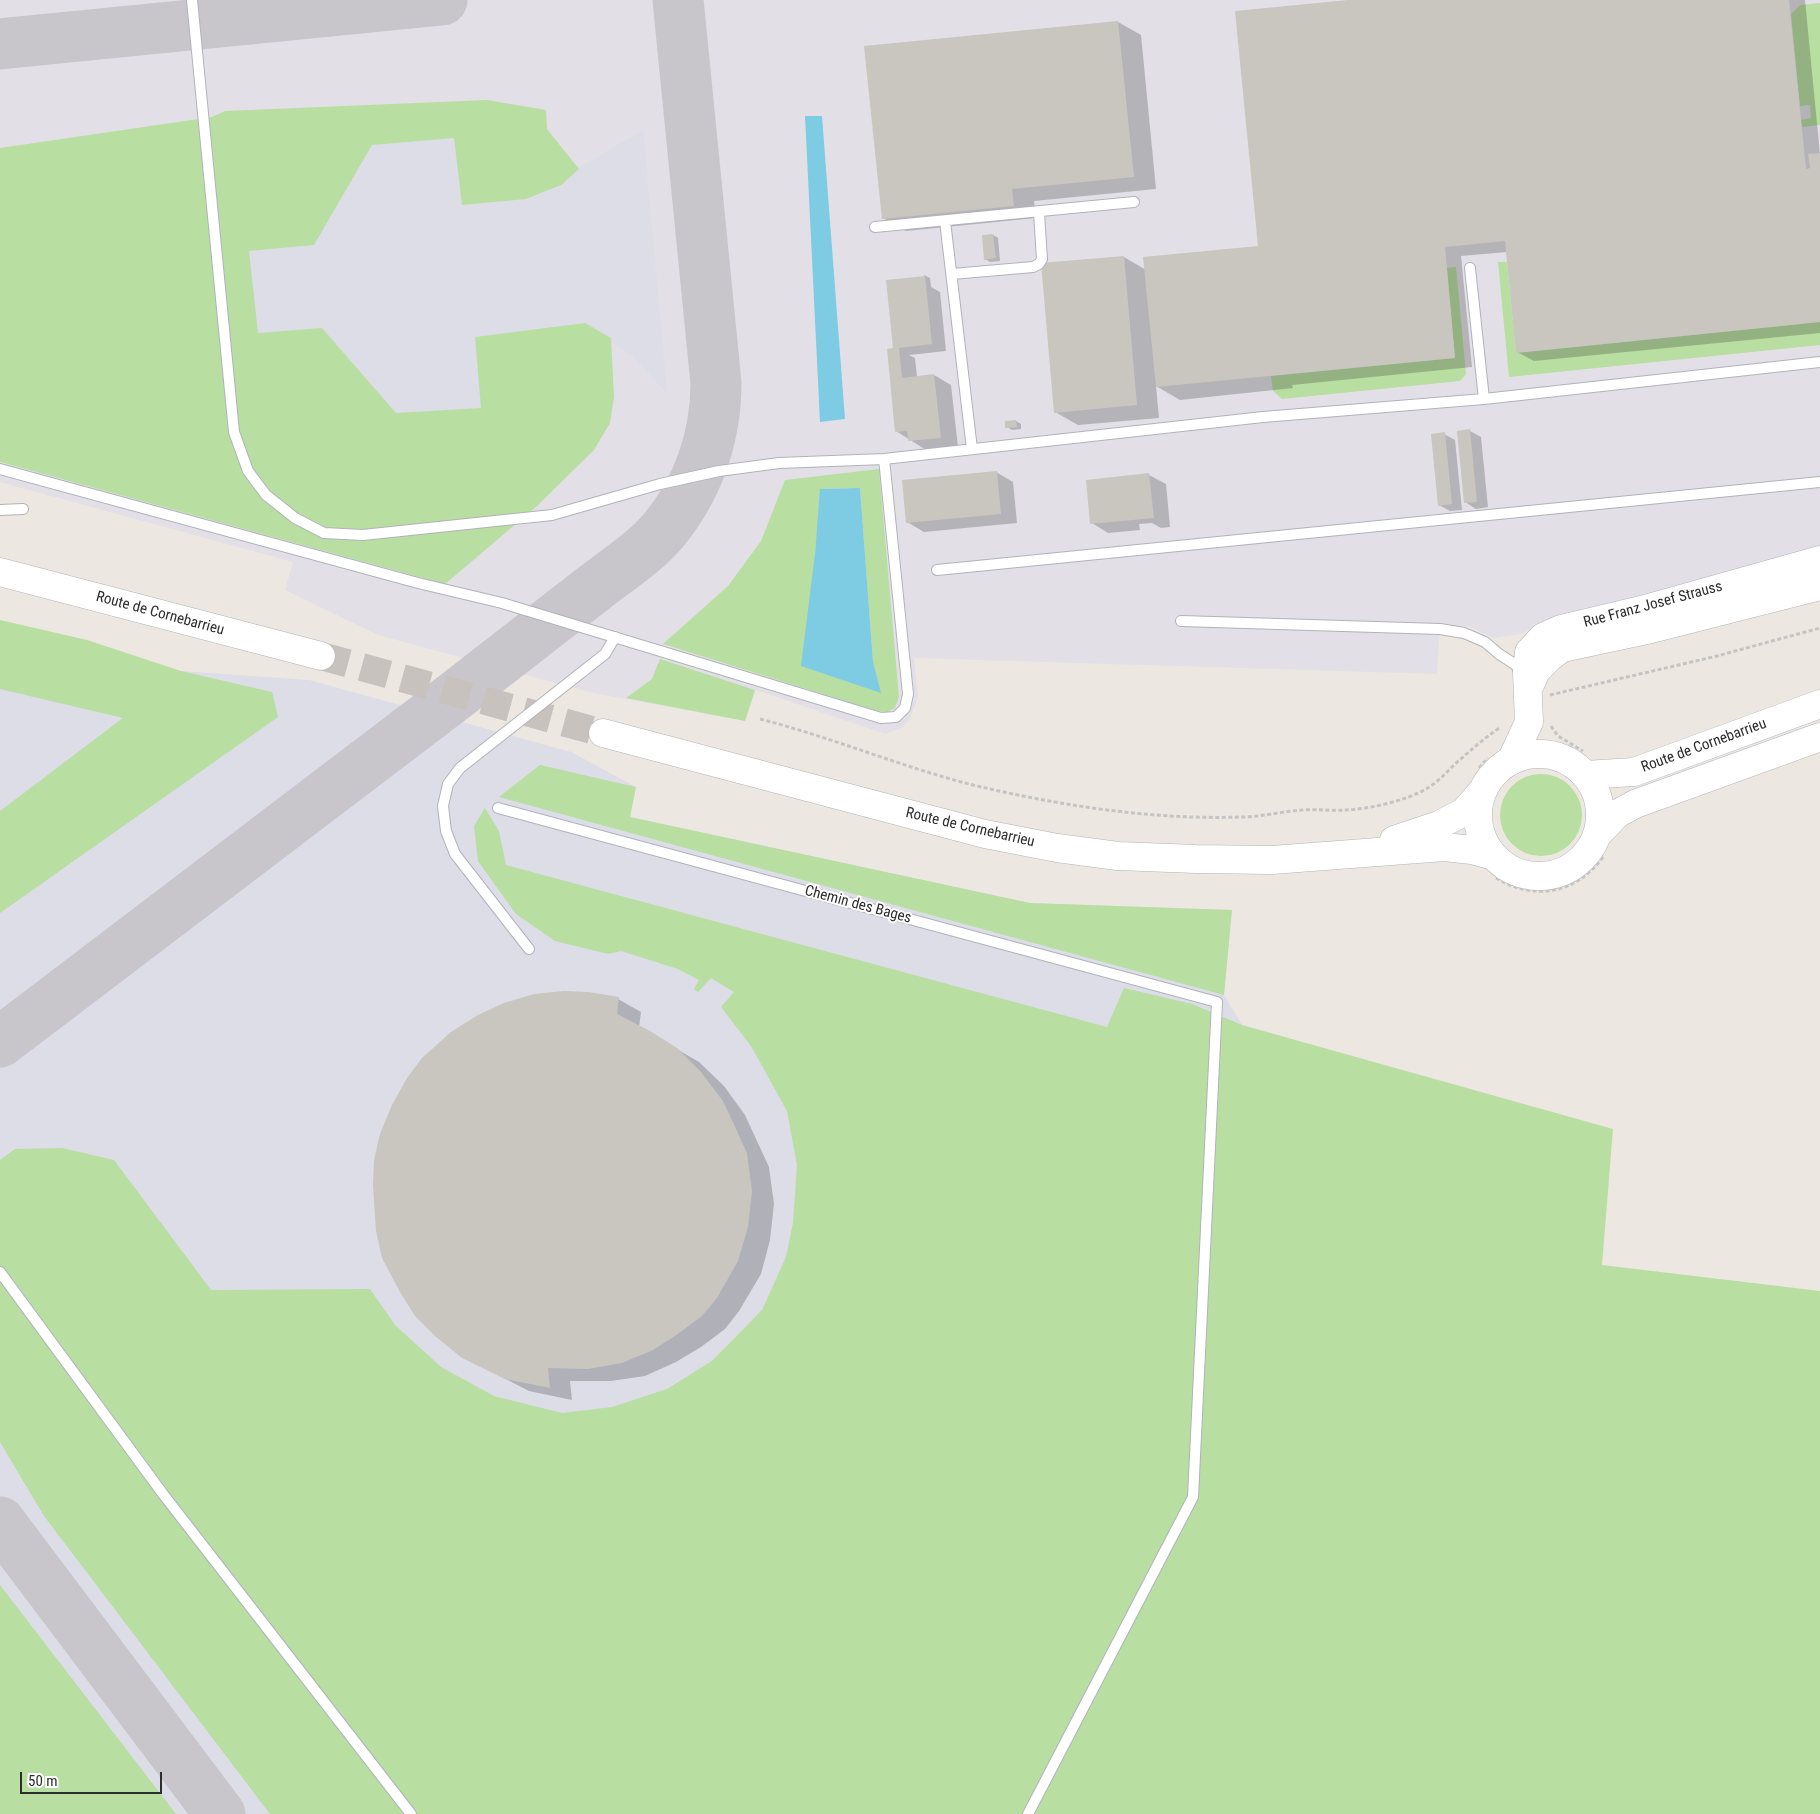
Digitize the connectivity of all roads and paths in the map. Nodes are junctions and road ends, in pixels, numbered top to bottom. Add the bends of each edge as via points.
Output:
1 (192, 0) edge
2 (1134, 202) dead end
3 (1039, 213) junction
4 (945, 221) junction
5 (876, 227) dead end
6 (1470, 268) dead end
7 (952, 274) junction
8 (1820, 362) edge
9 (1484, 399) junction
10 (972, 449) junction
11 (884, 459) junction
12 (0, 470) edge
13 (1820, 482) edge
14 (23, 509) dead end
15 (0, 510) edge
16 (1820, 560) edge
17 (937, 570) dead end
18 (0, 572) edge
19 (1820, 586) edge
20 (1181, 621) dead end
21 (1820, 628) edge
22 (615, 637) junction
23 (321, 656) tunnel mouth
24 (1537, 692) junction
25 (1820, 704) edge
26 (760, 719) dead end
27 (1519, 723) junction
28 (603, 733) tunnel mouth
29 (1820, 737) edge
30 (1552, 755) junction
31 (1511, 761) junction
32 (1586, 775) junction
33 (1484, 789) junction
34 (498, 808) dead end
35 (1597, 835) junction
36 (1347, 854) junction
37 (1494, 856) junction
38 (529, 948) dead end
39 (0, 1272) edge
40 (411, 1814) edge
41 (1028, 1814) edge

1 - 11 lane via 234,432 248,471 266,495 295,518 324,534 363,535 520,520 552,515 718,471 779,463
2 - 3 lane
3 - 4 lane
3 - 7 lane via 1042,259 1039,264
4 - 5 lane
4 - 7 lane
6 - 9 lane
7 - 10 lane
8 - 9 lane
9 - 10 lane via 1263,417
10 - 11 lane
11 - 22 lane via 908,694 904,708 896,717 881,718
12 - 22 lane via 502,603
13 - 17 lane
14 - 15 lane
16 - 24 main road, Rue Franz Josef Strauss via 1561,629 1543,637 1529,652
18 - 23 main road, Route de Cornebarrieu
19 - 24 main road, Rue Franz Josef Strauss via 1562,648 1536,670
20 - 24 lane via 1440,629 1464,633 1484,642 1516,664
21 - 24 path via 1718,656 1558,692
22 - 38 lane via 605,654 460,768 448,784 443,806 446,831 455,854
24 - 27 main road, Rue Franz Josef Strauss
25 - 32 main road, Route de Cornebarrieu via 1634,772
26 - 27 path via 977,786 1108,810 1217,818 1369,808 1395,800 1425,790 1486,736 1503,726
27 - 30 main road
27 - 31 main road, Rue Franz Josef Strauss
28 - 36 main road, Route de Cornebarrieu via 985,834 1057,848 1118,856 1196,859 1272,860
29 - 35 main road, Route de Cornebarrieu via 1635,804 1617,814
30 - 31 main road via 1531,755
30 - 32 main road
31 - 33 main road via 1495,773
32 - 35 main road via 1600,804
33 - 36 main road, Route de Cornebarrieu via 1464,812 1439,825
33 - 37 main road via 1478,809 1479,826 1484,842
34 - 41 lane, Chemin des Bages via 1218,1002 1194,1496
35 - 37 main road via 1587,854 1571,867 1552,875 1531,876 1511,869
36 - 37 main road, Route de Cornebarrieu via 1444,847
39 - 40 lane via 163,1494

